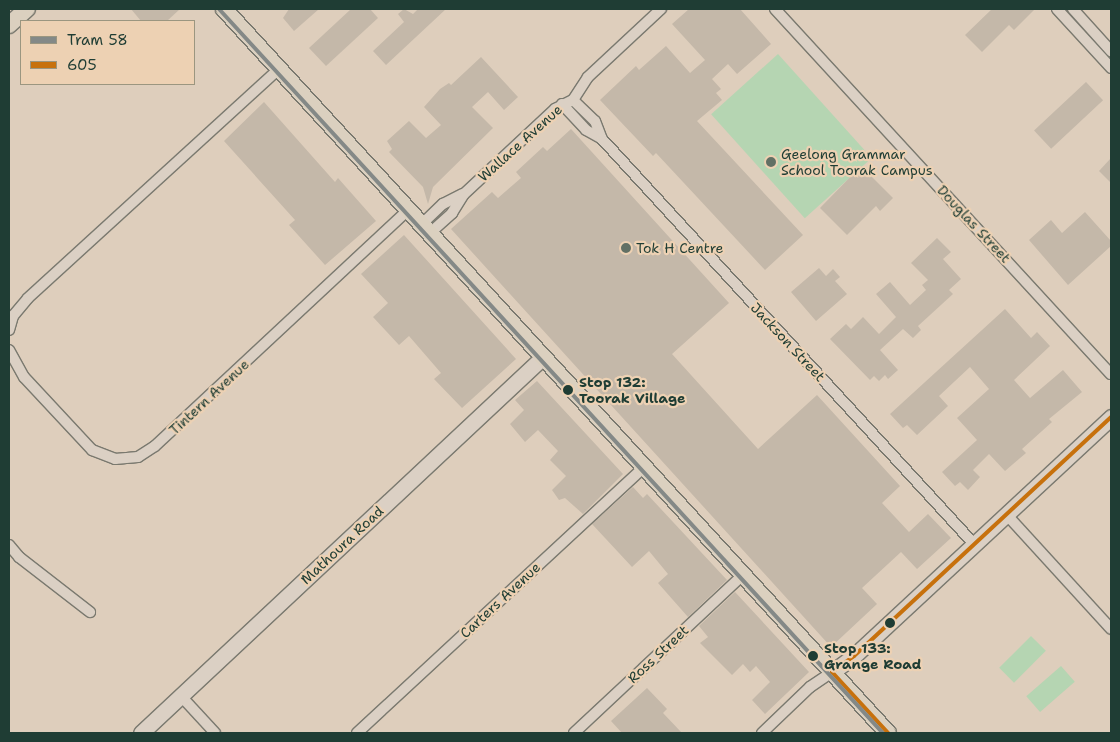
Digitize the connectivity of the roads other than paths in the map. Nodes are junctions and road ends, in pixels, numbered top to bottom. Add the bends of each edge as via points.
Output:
1 (27, 9) edge
2 (224, 9) edge
3 (661, 9) edge
4 (775, 9) edge
5 (1057, 9) edge
6 (1073, 9) edge
7 (9, 25) edge
8 (1111, 50) edge
9 (1111, 68) edge
10 (279, 69) junction
11 (572, 100) junction
12 (562, 104) junction
13 (602, 139) junction
14 (408, 210) junction
15 (426, 229) junction
16 (9, 330) edge
17 (9, 350) edge
18 (543, 357) junction
19 (1111, 374) edge
20 (1111, 417) edge
21 (644, 467) junction
22 (1007, 515) junction
23 (9, 545) edge
24 (975, 545) junction
25 (743, 575) junction
26 (90, 612) dead end
27 (1111, 629) edge
28 (832, 672) junction
29 (181, 696) junction
30 (141, 733) edge
31 (216, 733) edge
32 (358, 733) edge
33 (574, 733) edge
34 (762, 733) edge
35 (888, 733) edge

1 - 7 main road
2 - 10 main road
3 - 11 street, Wallace Avenue via 588,77
4 - 19 street, Douglas Street
5 - 9 street
6 - 8 street
10 - 14 main road
10 - 16 street via 28,298 13,316
11 - 12 street, Wallace Avenue
11 - 13 street, Jackson Street via 595,121
12 - 13 street, Jackson Street via 586,130
12 - 15 street, Wallace Avenue via 464,194 444,204
13 - 24 street, Jackson Street
14 - 15 main road
14 - 17 street, Tintern Avenue via 155,446 138,458 115,459 92,450 20,372
15 - 18 main road
18 - 21 main road
18 - 29 street, Mathoura Road
20 - 22 street
21 - 25 main road
21 - 32 street, Carters Avenue
22 - 24 street
22 - 27 street
23 - 26 street via 32,568
24 - 28 street via 854,656
25 - 28 main road
25 - 33 street, Ross Street
28 - 34 street via 810,687
28 - 35 main road
29 - 30 street, Mathoura Road
29 - 31 street

